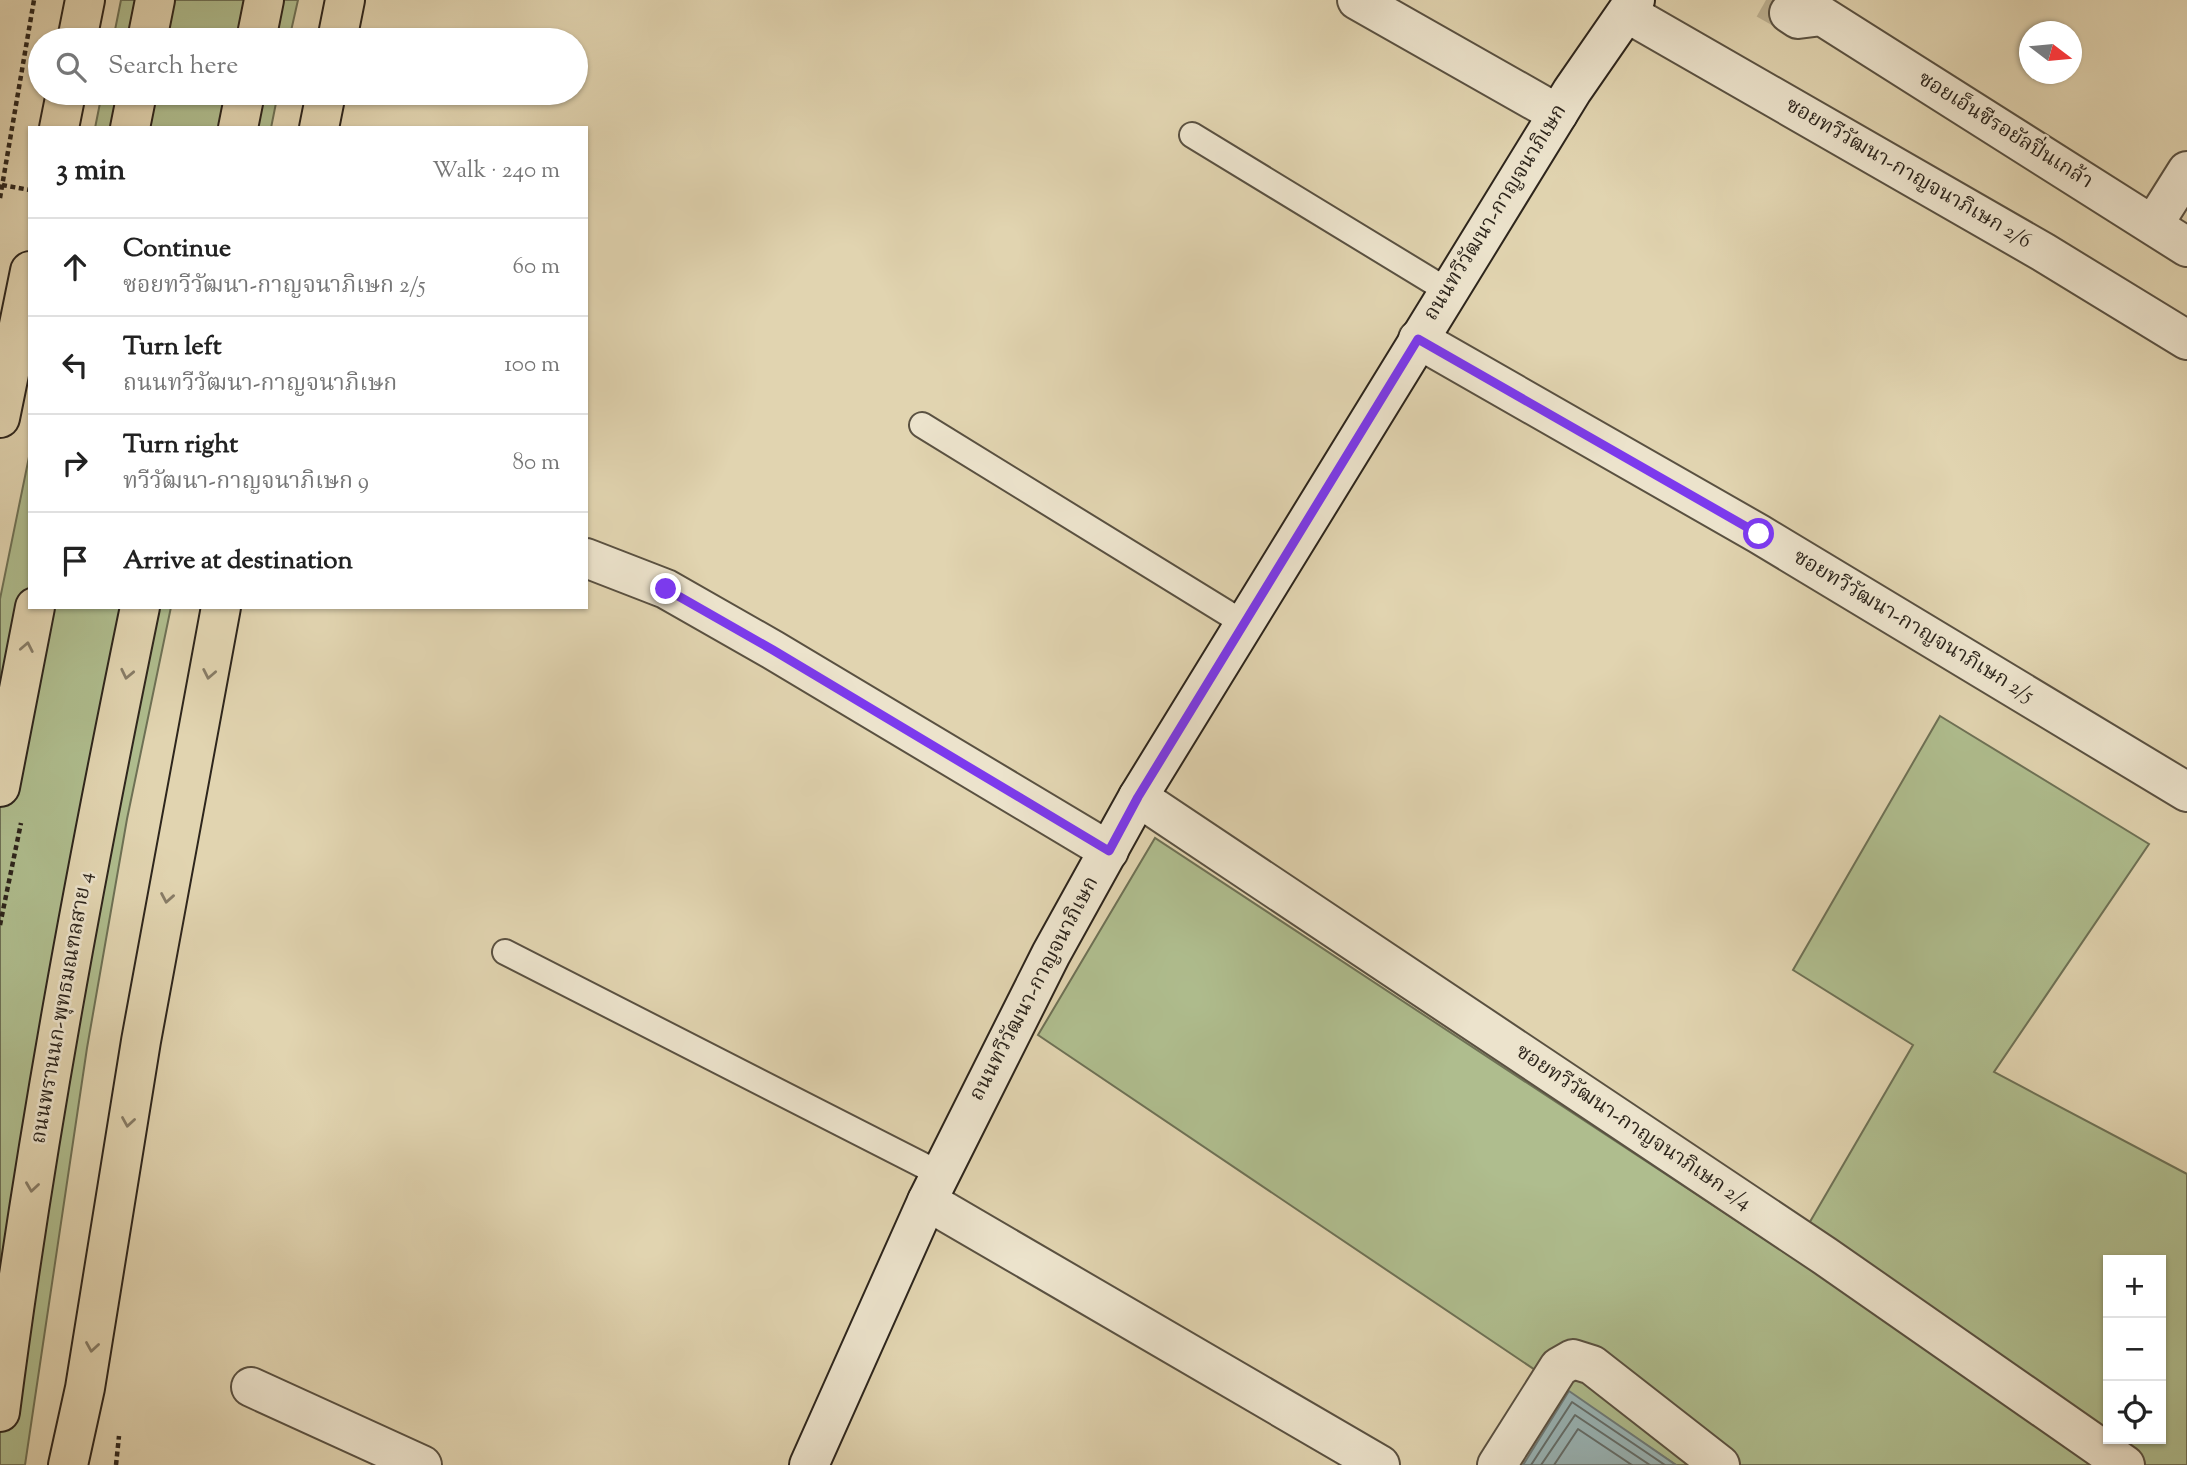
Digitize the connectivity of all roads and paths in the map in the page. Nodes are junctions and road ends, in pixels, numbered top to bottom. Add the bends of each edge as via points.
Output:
1 (34, 0) edge
2 (85, 0) edge
3 (155, 0) edge
4 (264, 0) edge
5 (345, 0) edge
6 (1357, 0) edge
7 (1631, 6) edge
8 (1811, 10) tunnel mouth
9 (29, 28) edge
10 (79, 28) edge
11 (149, 28) edge
12 (258, 28) edge
13 (339, 28) edge
14 (28, 35) edge
15 (64, 105) edge
16 (135, 105) edge
17 (243, 105) edge
18 (324, 105) edge
19 (1558, 114) junction
20 (59, 126) edge
21 (130, 126) edge
22 (238, 126) edge
23 (319, 126) edge
24 (1192, 135) dead end
25 (2187, 171) edge
26 (2, 185) junction
27 (28, 190) edge
28 (0, 198) edge
29 (2153, 226) junction
30 (2187, 247) edge
31 (28, 277) edge
32 (1448, 291) junction
33 (1418, 339) junction
34 (2187, 340) edge
35 (7, 344) edge
36 (0, 418) edge
37 (922, 425) dead end
38 (588, 559) edge
39 (34, 609) edge
40 (141, 609) edge
41 (221, 609) edge
42 (1245, 624) junction
43 (0, 787) edge
44 (2187, 792) edge
45 (1138, 797) junction
46 (1109, 851) junction
47 (505, 952) dead end
48 (933, 1187) junction
49 (251, 1387) dead end
50 (85, 1388) junction
51 (0, 1412) edge
52 (68, 1465) edge
53 (81, 1465) edge
54 (422, 1465) edge
55 (809, 1465) edge
56 (1381, 1465) edge
57 (1497, 1465) edge
58 (1720, 1465) edge
59 (2125, 1465) edge

1 - 9 path
2 - 10 main road
3 - 11 main road
4 - 12 main road
5 - 13 main road
6 - 19 street
7 - 19 street, ถนนทวีวัฒนา-กาญจนาภิเษก
7 - 34 street, ซอยทวีวัฒนา-กาญจนาภิเษก 2/6
8 - 29 street, ซอยเอ็นซีรอยัลปิ่นเกล้า
14 - 26 path
15 - 20 main road
16 - 21 main road
17 - 22 main road
18 - 23 main road
19 - 32 street, ถนนทวีวัฒนา-กาญจนาภิเษก
24 - 32 lane
25 - 29 street
26 - 27 path
26 - 28 path
29 - 30 street, ซอยเอ็นซีรอยัลปิ่นเกล้า
31 - 35 main road
32 - 33 street, ถนนทวีวัฒนา-กาญจนาภิเษก
33 - 42 street, ถนนทวีวัฒนา-กาญจนาภิเษก
33 - 44 street, ซอยทวีวัฒนา-กาญจนาภิเษก 2/5 via 1759,534
35 - 36 main road
37 - 42 lane
38 - 46 street via 666,589
43 -> 39 main road
40 -> 51 main road, ถนนพรานนก-พุทธมณฑลสาย 4 via 38,1149
41 -> 50 main road via 141,1041
42 - 45 street, ถนนทวีวัฒนา-กาญจนาภิเษก
45 - 46 street, ถนนทวีวัฒนา-กาญจนาภิเษก
45 - 59 street, ซอยทวีวัฒนา-กาญจนาภิเษก 2/4 via 1825,1256
46 - 48 street, ถนนทวีวัฒนา-กาญจนาภิเษก via 1051,954
47 - 48 lane
48 - 55 street, ถนนทวีวัฒนา-กาญจนาภิเษก
48 - 56 street
49 - 54 street
50 - 52 main road
50 - 53 main road
57 - 58 street via 1559,1367 1573,1359 1592,1365

